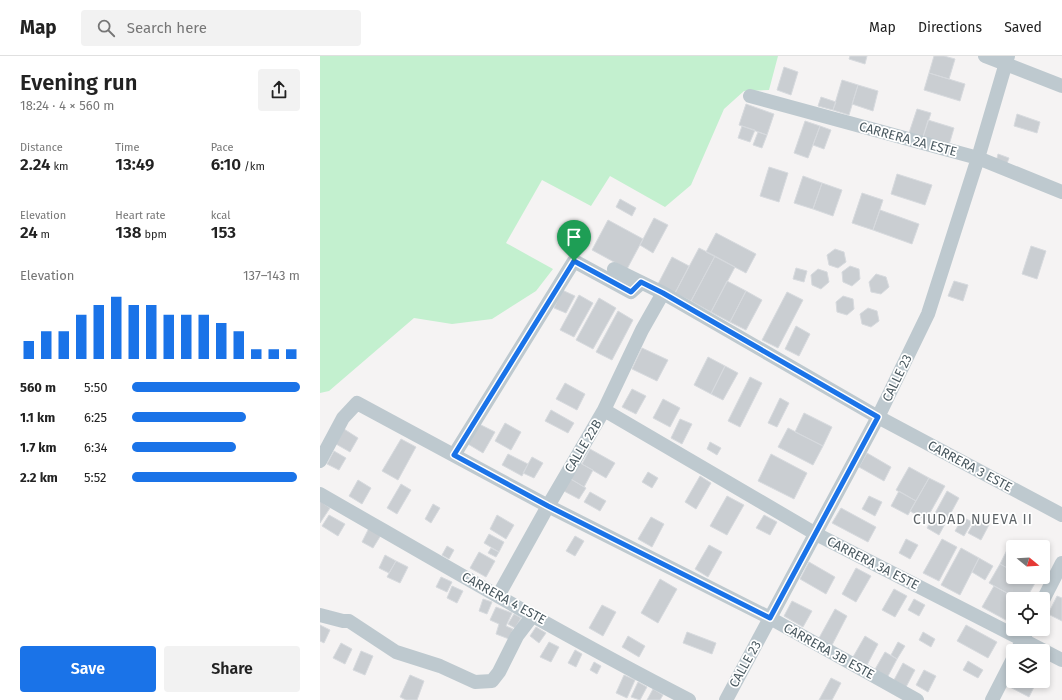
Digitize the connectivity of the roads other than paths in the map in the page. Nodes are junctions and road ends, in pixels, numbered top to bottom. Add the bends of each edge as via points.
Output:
1 (985, 56) edge
2 (1007, 59) edge
3 (1062, 86) edge
4 (750, 96) dead end
5 (978, 158) junction
6 (1062, 192) edge
7 (614, 269) dead end
8 (641, 282) junction
9 (663, 293) junction
10 (604, 410) junction
11 (878, 417) junction
12 (454, 455) junction
13 (320, 461) edge
14 (320, 494) edge
15 (548, 506) junction
16 (1062, 515) edge
17 (816, 534) junction
18 (1062, 563) edge
19 (1047, 592) edge
20 (498, 596) junction
21 (320, 614) edge
22 (534, 615) junction
23 (770, 618) junction
24 (1022, 640) edge
25 (1062, 660) edge
26 (1006, 673) edge
27 (689, 700) edge
28 (726, 700) edge
29 (917, 700) edge
30 (992, 700) edge

1 - 2 street
2 - 3 street
2 - 5 street, CALLE 23
4 - 5 street, CARRERA 2A ESTE
5 - 6 street, CARRERA 2A ESTE
5 - 11 street, CALLE 23 via 928,314
7 - 8 street, CARRERA 3 ESTE
8 - 9 street, CARRERA 3 ESTE
8 - 12 street via 631,292 574,261
9 - 10 street, CALLE 22B
9 - 11 street, CARRERA 3 ESTE
10 - 15 street, CALLE 22B
10 - 17 street, CARRERA 3A ESTE
11 - 16 street, CARRERA 3 ESTE
11 - 17 street, CALLE 23
12 - 13 street, CARRERA 3B ESTE via 357,403 343,418
12 - 15 street, CARRERA 3B ESTE
14 - 20 street, CARRERA 4 ESTE
15 - 20 street, CALLE 22B
15 - 23 street, CARRERA 3B ESTE
17 - 23 street, CALLE 23
17 - 24 street, CARRERA 3A ESTE
18 - 19 street
20 - 22 street, CARRERA 4 ESTE
21 - 22 street via 336,620 349,621 396,652 440,666 475,682 492,682 517,636
22 - 27 street, CARRERA 4 ESTE
23 - 28 street, CALLE 23
23 - 29 street, CARRERA 3B ESTE
24 - 25 street, CARRERA 3A ESTE
26 - 30 street

